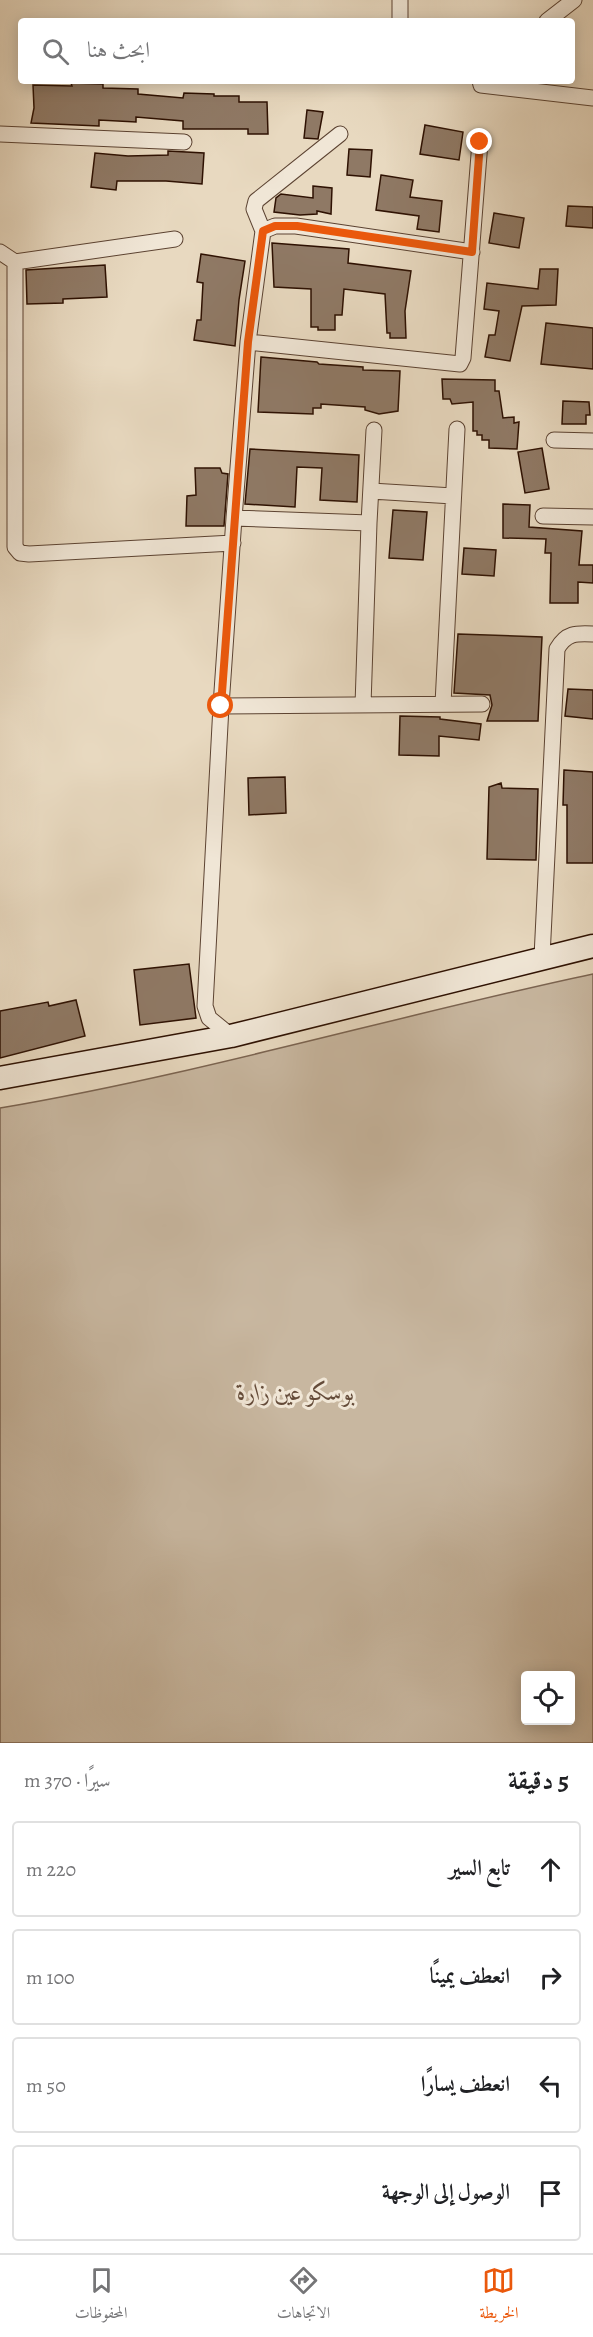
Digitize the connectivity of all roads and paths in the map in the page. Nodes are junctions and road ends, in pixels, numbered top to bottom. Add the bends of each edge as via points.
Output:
1 (400, 0) edge
2 (574, 0) edge
3 (400, 18) edge
4 (551, 18) edge
5 (481, 84) edge
6 (593, 98) edge
7 (0, 134) edge
8 (340, 134) dead end
9 (184, 142) dead end
10 (480, 142) dead end
11 (263, 231) junction
12 (175, 239) dead end
13 (0, 252) edge
14 (472, 252) junction
15 (15, 262) junction
16 (248, 342) junction
17 (457, 429) dead end
18 (374, 430) dead end
19 (554, 440) dead end
20 (593, 441) edge
21 (371, 491) junction
22 (453, 496) junction
23 (543, 516) dead end
24 (593, 516) edge
25 (234, 518) junction
26 (369, 523) junction
27 (233, 543) junction
28 (593, 633) edge
29 (443, 704) junction
30 (482, 704) dead end
31 (363, 705) junction
32 (221, 706) junction
33 (593, 946) edge
34 (542, 957) junction
35 (231, 1036) junction
36 (0, 1078) edge

1 - 3 street
2 - 4 street
5 - 6 street
7 - 9 street
8 - 11 street via 256,201 254,209
10 - 14 street
11 - 14 street via 275,226 297,226
11 - 16 street
12 - 15 street
13 - 15 street
14 - 16 street via 460,364
15 - 27 street via 15,547 20,553 29,554
16 - 25 street
17 - 22 street
18 - 21 street
19 - 20 street
21 - 22 street
21 - 26 street
22 - 29 street
23 - 24 street
25 - 26 street
25 - 27 street
26 - 31 street
27 - 32 street
28 - 34 street via 563,638 557,650
29 - 30 street
29 - 31 street
31 - 32 street
32 - 35 street via 205,1006 209,1018
33 - 34 main road
34 - 35 main road
35 - 36 main road

